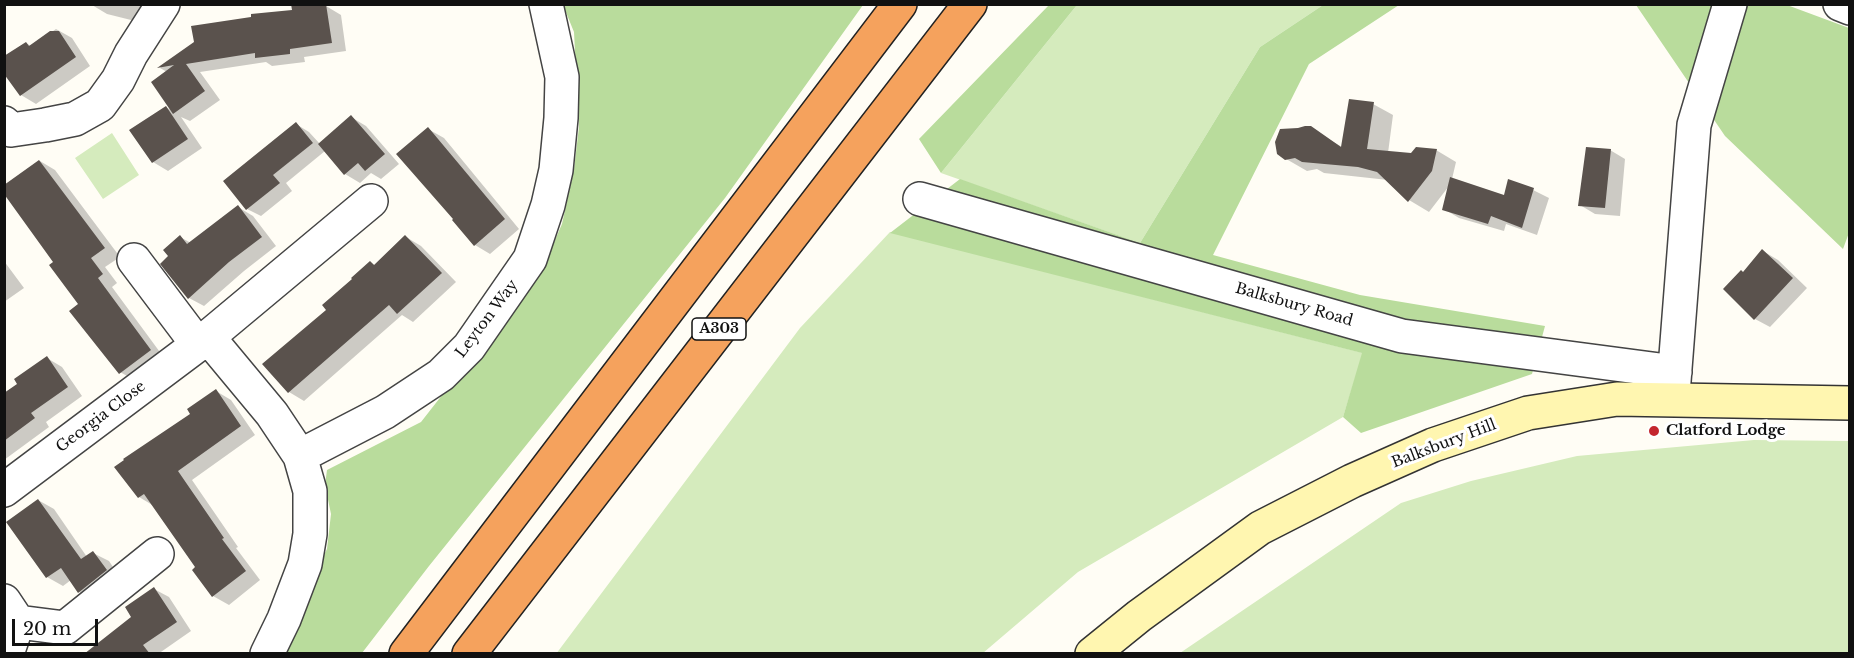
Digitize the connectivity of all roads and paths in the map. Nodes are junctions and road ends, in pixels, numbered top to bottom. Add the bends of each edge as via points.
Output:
1 (163, 4) edge
2 (546, 4) edge
3 (900, 4) edge
4 (970, 4) edge
5 (1730, 4) edge
6 (1840, 4) edge
7 (1850, 8) edge
8 (7, 131) edge
9 (920, 199) dead end
10 (371, 201) dead end
11 (134, 260) dead end
12 (203, 341) junction
13 (1674, 386) junction
14 (1850, 403) edge
15 (300, 456) junction
16 (4, 489) edge
17 (157, 554) dead end
18 (11, 612) edge
19 (7, 654) edge
20 (267, 654) edge
21 (406, 654) edge
22 (469, 654) edge
23 (1092, 654) edge

1 - 8 street via 100,105 75,119
2 - 15 street, Leyton Way via 562,76 561,118 556,170 530,259 469,347 441,375 386,412
3 - 21 highway
4 - 22 highway, A303
5 - 13 street via 1694,125
6 - 7 street
9 - 13 street, Balksbury Road via 1402,336
10 - 12 street, Georgia Close
11 - 12 street
12 - 15 street via 272,414
12 - 16 street, Georgia Close
13 - 14 street, Balksbury Hill
13 - 23 street, Balksbury Hill via 1528,413 1433,445 1352,481 1260,528
15 - 20 street via 310,491 305,564
17 - 18 street via 65,628
18 - 19 street

